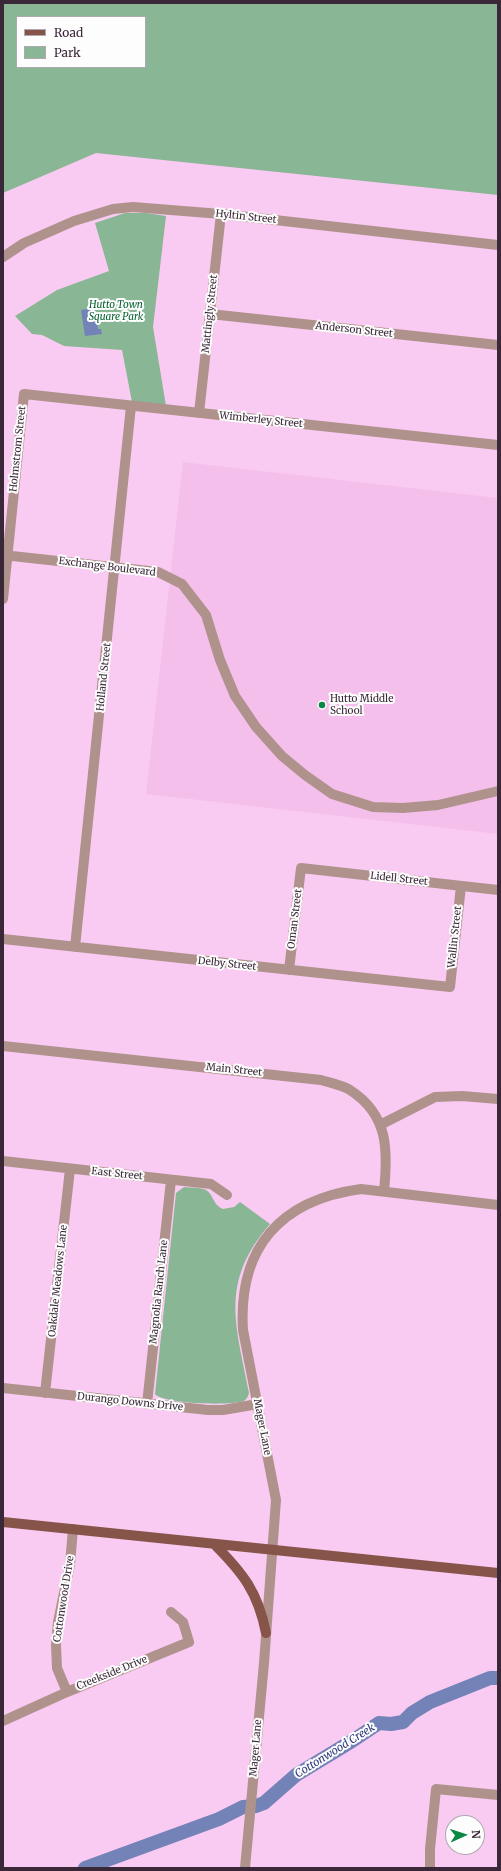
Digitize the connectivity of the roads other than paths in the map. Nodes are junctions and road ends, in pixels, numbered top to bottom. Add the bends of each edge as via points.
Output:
1 (221, 214) junction
2 (498, 245) edge
3 (3, 257) edge
4 (210, 314) junction
5 (498, 345) edge
6 (24, 394) joint
7 (132, 406) junction
8 (199, 413) junction
9 (498, 445) edge
10 (5, 555) edge
11 (116, 567) junction
12 (3, 599) edge
13 (498, 791) edge
14 (301, 868) joint
15 (461, 886) junction
16 (498, 890) edge
17 (3, 939) edge
18 (75, 947) junction
19 (289, 970) junction
20 (450, 988) joint
21 (3, 1046) edge
22 (498, 1099) edge
23 (380, 1125) junction
24 (3, 1161) edge
25 (70, 1169) junction
26 (171, 1180) junction
27 (384, 1191) junction
28 (227, 1195) dead end
29 (498, 1205) edge
30 (3, 1388) edge
31 (45, 1393) junction
32 (147, 1404) junction
33 (258, 1404) junction
34 (3, 1522) edge
35 (73, 1529) junction
36 (214, 1544) junction
37 (272, 1551) junction
38 (498, 1573) edge
39 (171, 1612) dead end
40 (266, 1633) junction
41 (67, 1692) junction
42 (3, 1721) edge
43 (498, 1795) edge
44 (245, 1868) edge
45 (430, 1868) edge

1 - 2 street, Hyltin Street
1 - 3 street, Hyltin Street via 133,207 113,209 74,221 24,243
1 - 4 street, Mattingly Street
4 - 5 street, Anderson Street
4 - 8 street, Mattingly Street
6 - 7 street, Wimberley Street
6 - 10 street, Holmstrom Street
7 - 8 street, Wimberley Street
7 - 11 street, Holland Street
8 - 9 street, Wimberley Street
10 - 11 street, Exchange Boulevard
10 - 12 street, Holmstrom Street
11 - 13 street, Exchange Boulevard via 158,572 182,584 206,615 235,696 256,727 282,756 332,794 373,806 403,808 438,805
11 - 18 street, Holland Street
14 - 15 street, Lidell Street
14 - 19 street, Oman Street
15 - 16 street, Lidell Street
15 - 20 street, Wallin Street
17 - 18 street, Delby Street
18 - 19 street, Delby Street
19 - 20 street, Delby Street
21 - 23 street, Main Street via 322,1080 350,1090 369,1107
22 - 23 street via 435,1097
23 - 27 street, Main Street via 386,1145
24 - 25 street, East Street
25 - 26 street, East Street
25 - 31 street, Oakdale Meadows Lane
26 - 28 street, East Street via 211,1184
26 - 32 street, Magnolia Ranch Lane
27 - 29 street, Mager Lane
27 - 33 street, Mager Lane via 361,1190 321,1197 283,1220 262,1242 252,1261 241,1306 243,1330
30 - 31 street, Durango Downs Drive
31 - 32 street, Durango Downs Drive
32 - 33 street, Durango Downs Drive via 210,1410
33 - 37 street, Mager Lane via 276,1500
34 - 35 main road
35 - 36 main road
35 - 41 street, Cottonwood Drive via 70,1564 56,1645 57,1668
36 - 37 main road
36 - 40 main road via 252,1590 261,1610
37 - 38 main road
37 - 40 street, Mager Lane
39 - 41 street, Creekside Drive via 182,1622 190,1642
40 - 44 street, Mager Lane
41 - 42 street, Creekside Drive
43 - 45 street via 436,1789

